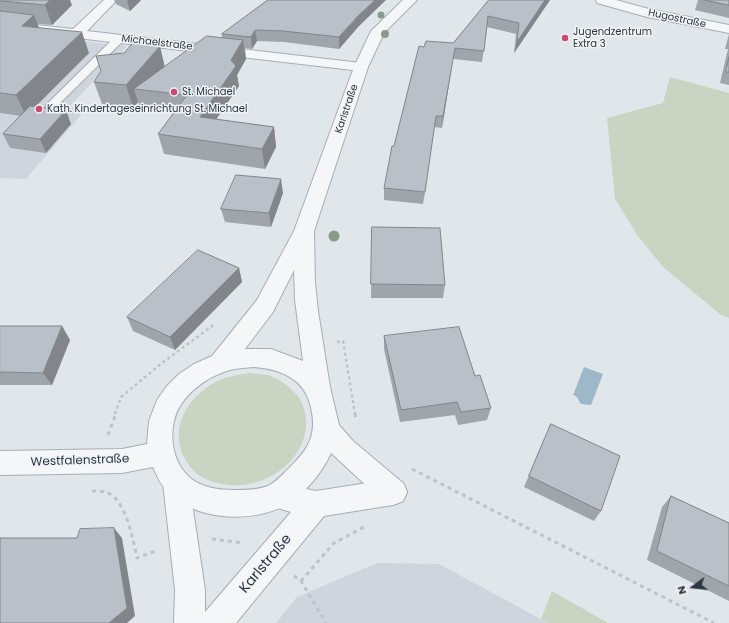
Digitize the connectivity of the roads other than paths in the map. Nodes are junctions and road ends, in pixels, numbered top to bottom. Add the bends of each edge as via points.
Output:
1 (111, 0) edge
2 (411, 0) edge
3 (602, 0) edge
4 (655, 0) edge
5 (648, 13) junction
6 (0, 25) edge
7 (729, 29) edge
8 (76, 34) junction
9 (119, 39) junction
10 (361, 67) junction
11 (52, 105) dead end
12 (304, 231) junction
13 (221, 362) junction
14 (319, 392) junction
15 (326, 429) junction
16 (160, 454) junction
17 (0, 463) edge
18 (176, 483) junction
19 (277, 496) junction
20 (316, 504) junction
21 (190, 623) edge
22 (216, 623) edge

1 - 8 street
2 - 10 street, Karlstraße via 378,31
3 - 5 street, Hugostraße
4 - 5 street
5 - 7 street, Hugostraße
6 - 8 street, Michaelstraße
8 - 9 street, Michaelstraße
9 - 10 street, Michaelstraße
9 - 11 lane
10 - 12 street, Karlstraße
12 - 13 street, Karlstraße via 265,306
12 - 14 street, Karlstraße via 305,290
13 - 14 street, Karlstraße via 244,357 267,358 288,364 306,376
13 - 16 street, Karlstraße via 199,372 180,388 166,408 159,431
14 - 15 street, Karlstraße via 325,410
15 - 19 street, Karlstraße via 321,447 312,464
15 - 20 street, Karlstraße via 344,449 393,492
16 - 17 street, Westfalenstraße via 122,461
16 - 18 street, Karlstraße
18 - 19 street, Karlstraße via 196,497 221,504 248,503
18 - 21 street, Karlstraße via 190,590
19 - 20 street, Karlstraße
20 - 22 street, Karlstraße

